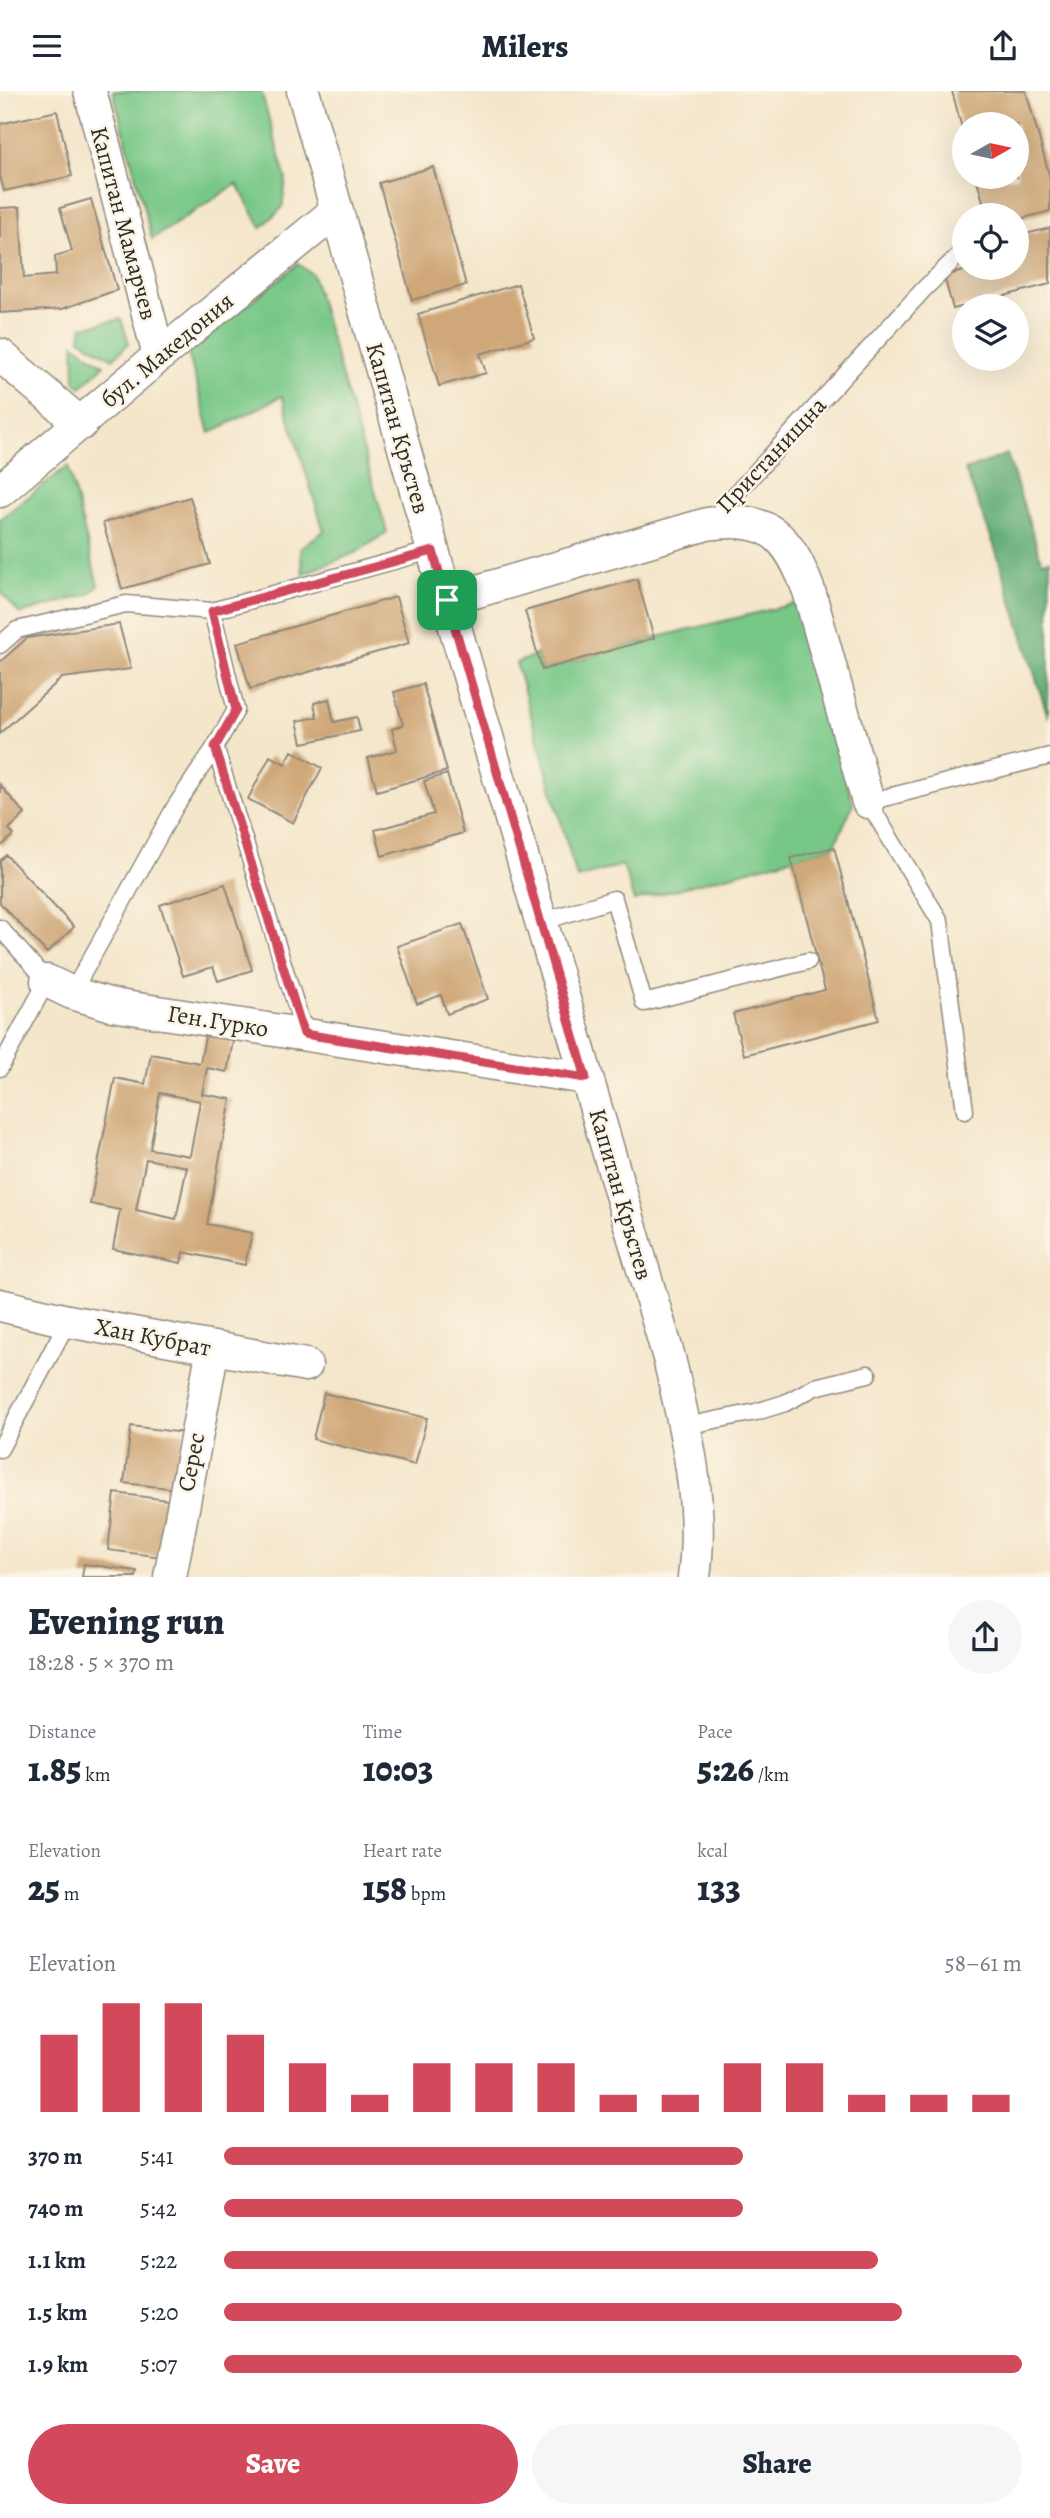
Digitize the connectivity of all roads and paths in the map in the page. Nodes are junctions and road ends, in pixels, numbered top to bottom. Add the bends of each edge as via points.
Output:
1 (90, 91) edge
2 (303, 91) edge
3 (336, 211) junction
4 (952, 262) edge
5 (0, 355) edge
6 (159, 356) junction
7 (81, 424) junction
8 (0, 491) edge
9 (707, 524) junction
10 (433, 551) junction
11 (447, 600) junction
12 (212, 611) junction
13 (0, 645) edge
14 (215, 747) junction
15 (1050, 756) edge
16 (868, 802) junction
17 (541, 922) junction
18 (0, 928) edge
19 (808, 961) dead end
20 (60, 987) junction
21 (304, 1034) junction
22 (0, 1068) edge
23 (586, 1078) junction
24 (965, 1111) dead end
25 (0, 1305) edge
26 (68, 1321) junction
27 (213, 1348) junction
28 (306, 1365) dead end
29 (868, 1374) dead end
30 (685, 1426) junction
31 (0, 1448) edge
32 (170, 1577) edge
33 (694, 1577) edge

1 - 6 street, Капитан Мамарчев
2 - 3 street, Капитан Кръстев
3 - 6 street, бул. Македония
3 - 10 street, Капитан Кръстев
4 - 9 lane, Пристанищна
5 - 7 street
6 - 7 street, бул. Македония
7 - 8 street, бул. Македония
9 - 11 street, Пристанищна
9 - 16 street via 734,520 759,526 783,539 798,563
10 - 11 street, Капитан Кръстев
10 - 12 lane
11 - 17 street, Капитан Кръстев
12 - 13 lane via 126,604 17,630
12 - 14 lane via 236,710
14 - 20 lane
14 - 21 lane
15 - 16 lane
16 - 24 lane via 940,921
17 - 19 lane via 614,899 644,1003
17 - 23 street, Капитан Кръстев
18 - 20 lane
20 - 21 street, Ген.Гурко via 112,1005
20 - 22 lane
21 - 23 street, Ген.Гурко
23 - 30 street, Капитан Кръстев
25 - 26 street, Хан Кубрат
26 - 27 street, Хан Кубрат
26 - 31 lane
27 - 28 street, Хан Кубрат
27 - 32 street, Серес
29 - 30 lane via 815,1387 755,1412
30 - 33 street, Капитан Кръстев via 695,1496

